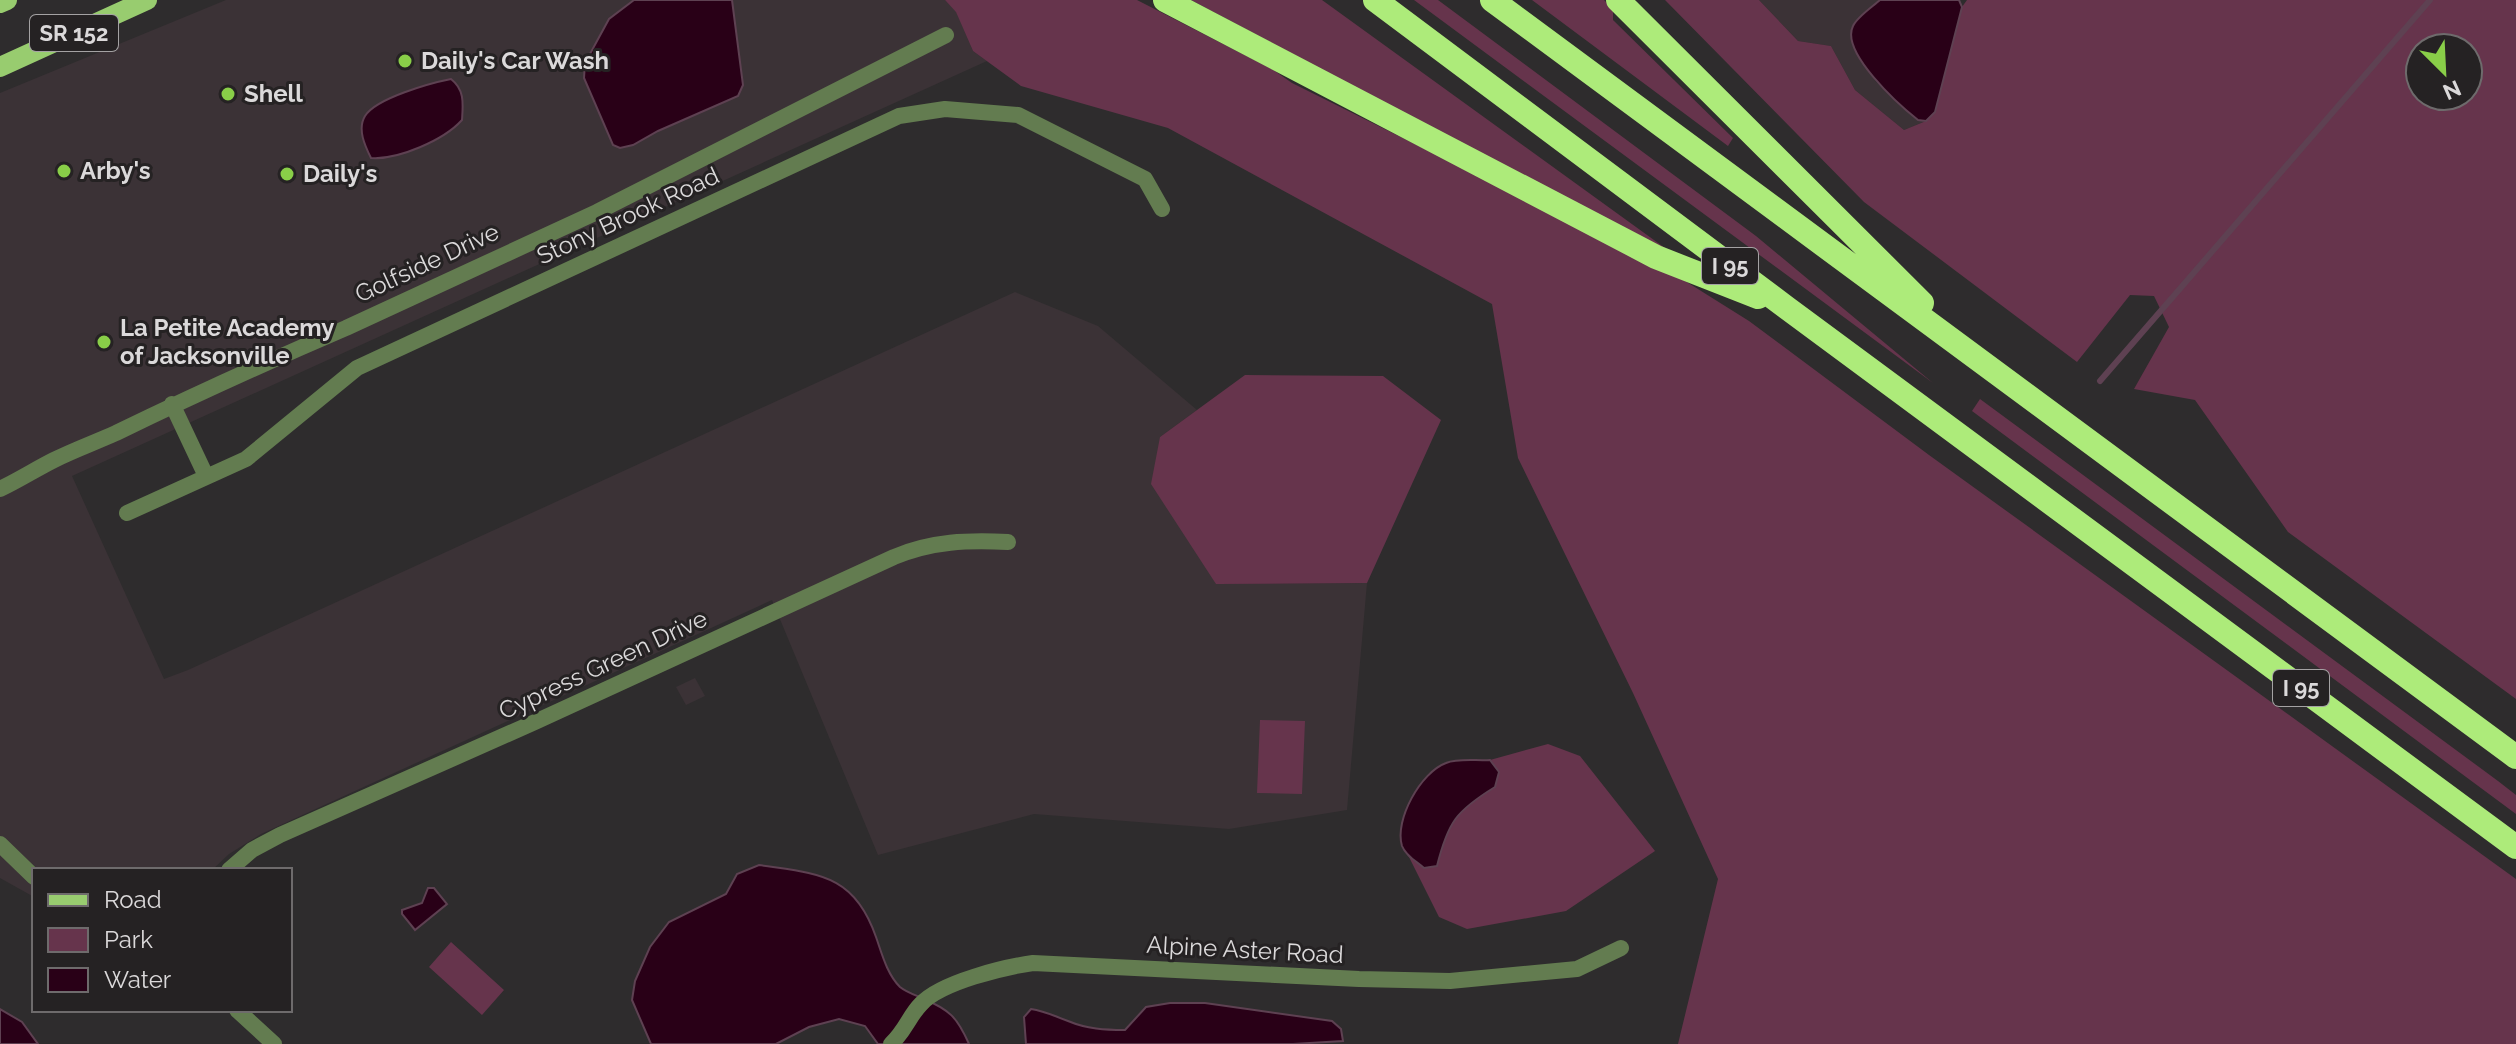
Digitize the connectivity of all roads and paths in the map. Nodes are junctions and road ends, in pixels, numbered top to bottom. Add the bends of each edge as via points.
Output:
1 (7, 0) edge
2 (147, 0) edge
3 (1165, 0) edge
4 (1375, 0) edge
5 (1492, 0) edge
6 (1618, 0) edge
7 (0, 3) edge
8 (946, 35) dead end
9 (0, 67) edge
10 (1162, 209) dead end
11 (1787, 308) junction
12 (1981, 361) junction
13 (172, 404) junction
14 (206, 476) junction
15 (0, 489) edge
16 (127, 513) dead end
17 (1008, 542) dead end
18 (2516, 757) edge
19 (0, 844) edge
20 (2516, 847) edge
21 (231, 868) edge
22 (32, 875) edge
23 (1621, 948) dead end
24 (239, 1012) edge
25 (274, 1044) edge
26 (891, 1044) edge

1 - 7 main road, SR 152
2 - 9 main road, SR 152
3 - 11 highway via 1656,257
4 - 11 highway, I 95
5 - 12 highway
6 - 12 highway
8 - 13 street, Golfside Drive via 615,203
10 - 14 street, Stony Brook Road via 1145,179 1018,115 945,109 899,116 357,368 246,459
11 - 20 highway, I 95
12 - 18 highway
13 - 14 street
13 - 15 street, Golfside Drive
14 - 16 street, Stony Brook Road
17 - 21 street, Cypress Green Drive via 965,540 894,557 280,835
19 - 22 street
23 - 26 street, Alpine Aster Road via 1577,969 1450,981 1033,963 1001,968 947,988 921,1003
24 - 25 street

